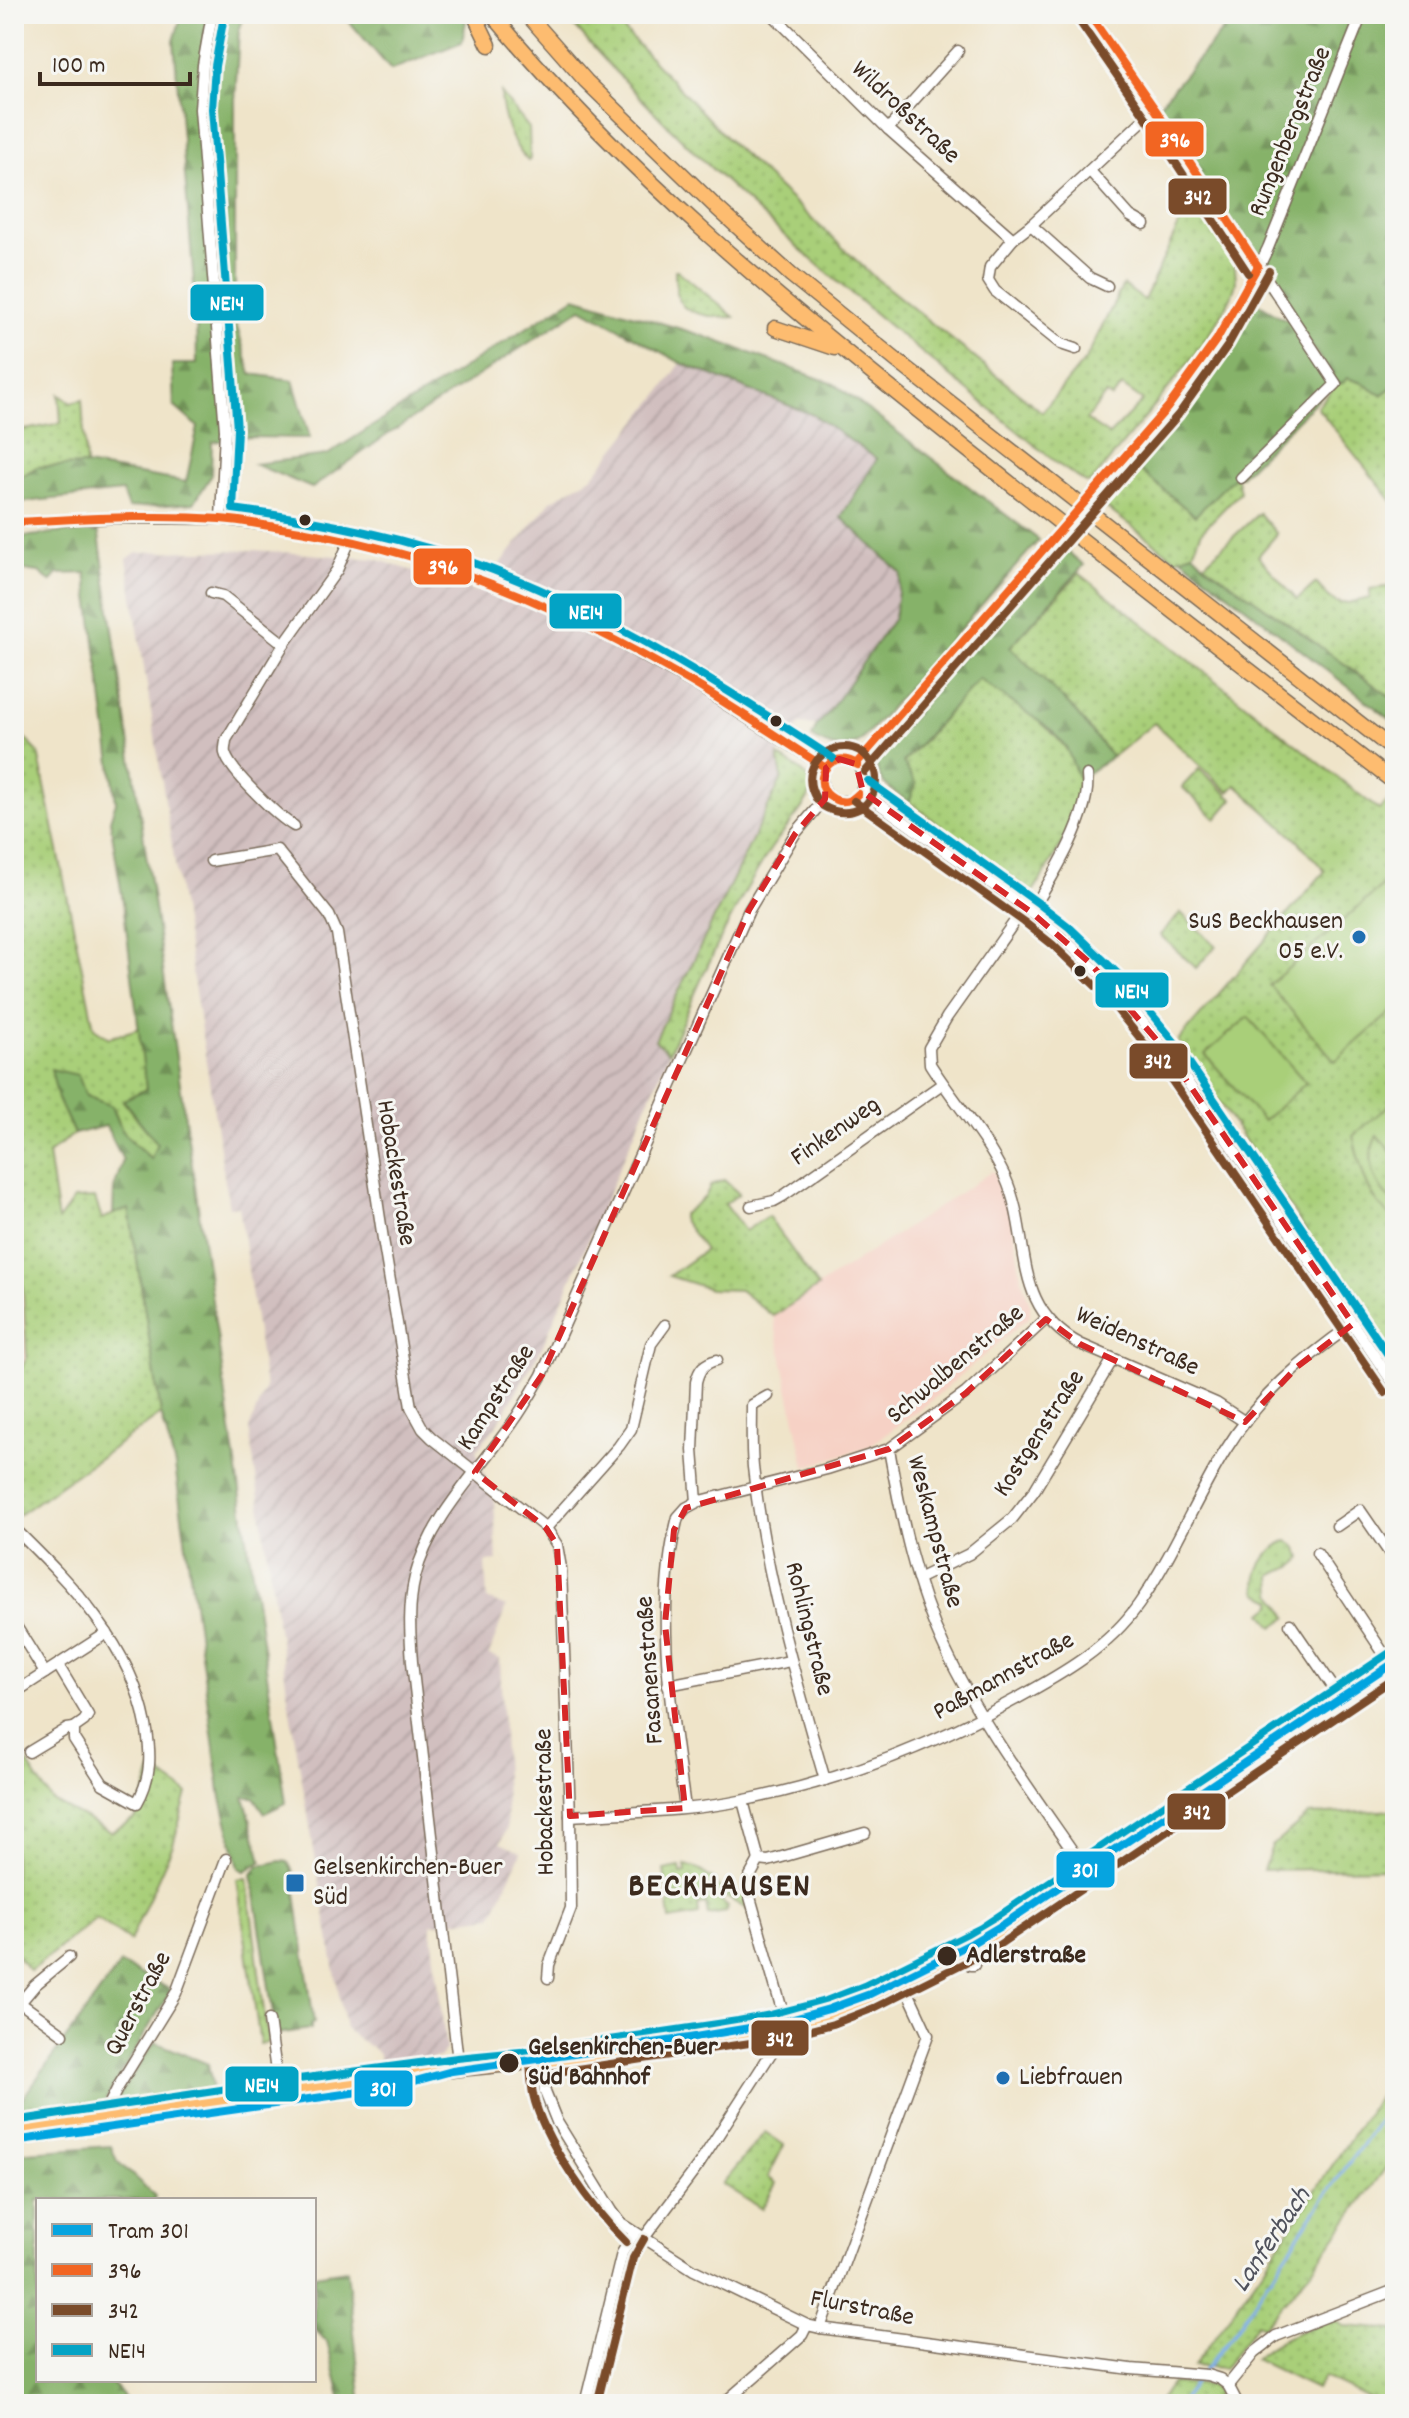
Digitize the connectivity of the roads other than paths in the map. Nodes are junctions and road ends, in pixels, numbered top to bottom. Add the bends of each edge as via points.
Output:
1 (212, 14) edge
2 (474, 14) edge
3 (492, 14) edge
4 (527, 14) edge
5 (772, 14) edge
6 (1089, 14) edge
7 (1362, 14) edge
8 (489, 45) dead end
9 (958, 51) dead end
10 (1155, 109) junction
11 (888, 129) junction
12 (1090, 171) junction
13 (1144, 224) dead end
14 (1031, 225) junction
15 (1013, 239) junction
16 (1258, 266) junction
17 (1107, 286) dead end
18 (775, 328) dead end
19 (1076, 349) dead end
20 (844, 351) junction
21 (1241, 478) dead end
22 (221, 519) junction
23 (14, 522) edge
24 (350, 540) junction
25 (211, 593) dead end
26 (284, 644) junction
27 (1395, 751) edge
28 (856, 764) junction
29 (826, 768) junction
30 (1087, 775) dead end
31 (1395, 783) edge
32 (861, 791) junction
33 (828, 795) junction
34 (294, 826) dead end
35 (211, 861) dead end
36 (1028, 909) junction
37 (942, 1084) junction
38 (751, 1206) dead end
39 (1046, 1319) junction
40 (1353, 1324) junction
41 (665, 1325) dead end
42 (1113, 1359) junction
43 (717, 1360) dead end
44 (1395, 1386) edge
45 (768, 1396) dead end
46 (1245, 1422) junction
47 (889, 1449) junction
48 (475, 1472) junction
49 (757, 1487) junction
50 (697, 1502) junction
51 (1337, 1526) dead end
52 (14, 1528) edge
53 (546, 1528) junction
54 (1317, 1553) dead end
55 (1395, 1561) edge
56 (918, 1579) junction
57 (14, 1623) edge
58 (1290, 1624) dead end
59 (107, 1633) junction
60 (790, 1661) junction
61 (58, 1665) junction
62 (1394, 1665) edge
63 (45, 1673) junction
64 (668, 1685) junction
65 (14, 1693) edge
66 (1342, 1700) junction
67 (984, 1717) junction
68 (74, 1728) junction
69 (29, 1752) dead end
70 (825, 1780) junction
71 (743, 1801) junction
72 (685, 1808) junction
73 (570, 1816) junction
74 (865, 1833) dead end
75 (226, 1859) dead end
76 (759, 1860) junction
77 (1087, 1872) junction
78 (69, 1957) dead end
79 (548, 1978) dead end
80 (903, 1981) junction
81 (17, 2006) edge
82 (269, 2020) dead end
83 (786, 2024) junction
84 (63, 2034) dead end
85 (775, 2047) dead end
86 (542, 2062) junction
87 (459, 2070) junction
88 (279, 2094) junction
89 (101, 2121) junction
90 (14, 2133) edge
91 (639, 2236) junction
92 (1395, 2290) edge
93 (807, 2325) junction
94 (820, 2328) junction
95 (1228, 2385) junction
96 (585, 2404) edge
97 (723, 2404) edge
98 (1238, 2404) edge

1 - 22 street via 200,109 225,430
2 - 8 highway
3 - 20 highway via 636,168
4 - 27 highway via 586,81 791,275
5 - 11 street, Wildroßstraße
6 - 10 street
7 - 16 street, Rungenbergstraße
9 - 11 street
10 - 12 street
10 - 16 street
11 - 15 street, Wildroßstraße
12 - 13 street via 1130,216
12 - 14 street
14 - 15 street
14 - 17 street via 1090,278
15 - 19 street via 990,267 988,280 1061,344
16 - 21 street via 1336,384
16 - 28 street, Rungenbergstraße, bridge via 1230,322 1162,414
18 - 20 highway
20 - 31 highway
22 - 23 street
22 - 24 street
24 - 26 street via 337,570
24 - 29 street via 437,563 563,613 672,672
25 - 26 street via 223,596
26 - 34 street via 226,740 225,753 270,808
28 - 29 street via 839,759
28 - 32 street via 864,779
29 - 33 street via 822,780
30 - 36 street via 1083,809 1057,869
32 - 33 street via 842,801
32 - 36 street
33 - 48 street, Kampstraße via 795,834 749,910 542,1375
35 - 48 street, Hobackestraße via 277,850 329,915 337,933 411,1407 423,1429
36 - 37 street, Weidenstraße via 959,998 929,1048 930,1064
36 - 40 street via 1090,963 1150,1029
37 - 38 street, Finkenweg via 783,1196
37 - 39 street, Weidenstraße via 996,1160 1013,1197 1027,1279
39 - 42 street, Weidenstraße via 1070,1339
39 - 47 street, Schwalbenstraße via 966,1393
40 - 44 street
40 - 46 street, Paßmannstraße via 1278,1384
41 - 53 street via 651,1344 631,1429
42 - 46 street, Weidenstraße via 1216,1403
42 - 56 street, Kostgenstraße via 1012,1519 969,1554
43 - 50 street via 706,1363 696,1382
45 - 49 street via 752,1405
46 - 67 street, Paßmannstraße via 1121,1627 1059,1676
47 - 49 street, Schwalbenstraße
47 - 56 street, Weskampstraße
48 - 53 street, Hobackestraße
48 - 87 street, Kampstraße via 425,1548 413,1589 410,1626
49 - 50 street, Schwalbenstraße
49 - 60 street, Rohlingstraße
50 - 64 street, Fasanenstraße via 678,1517 674,1530 666,1597
51 - 55 street via 1360,1510
52 - 59 street via 57,1570
53 - 73 street, Hobackestraße via 557,1545 561,1568
54 - 62 street
56 - 67 street, Weskampstraße via 946,1650
57 - 63 street
58 - 66 street
59 - 61 street
59 - 68 street via 134,1681 150,1748 149,1776 137,1803 103,1784 74,1739
60 - 64 street
60 - 70 street, Rohlingstraße
61 - 63 street
61 - 68 street via 88,1715
62 - 66 main road
63 - 65 street
64 - 72 street, Fasanenstraße
66 - 77 main road
67 - 70 street, Paßmannstraße
67 - 77 street, Weskampstraße
68 - 69 street
70 - 71 street, Paßmannstraße
71 - 72 street, Paßmannstraße
71 - 76 street
72 - 73 street, Paßmannstraße
73 - 79 street, Hobackestraße via 571,1908
74 - 76 street
75 - 89 street, Querstraße via 176,1993
76 - 83 street via 748,1890
77 - 80 main road via 987,1938
78 - 81 street
80 - 83 main road via 850,2005
80 - 94 street via 928,2035
81 - 84 street
82 - 88 street
83 - 86 main road
85 - 91 street via 698,2166
86 - 87 main road
86 - 91 street, Flurstraße via 545,2092 557,2122 612,2211
87 - 88 main road
88 - 89 main road
89 - 90 main road
91 - 93 street, Flurstraße via 694,2270
91 - 96 street via 622,2253
92 - 95 street via 1276,2336
93 - 94 street, Flurstraße
93 - 97 street
94 - 95 street, Flurstraße via 1202,2375
95 - 98 street

